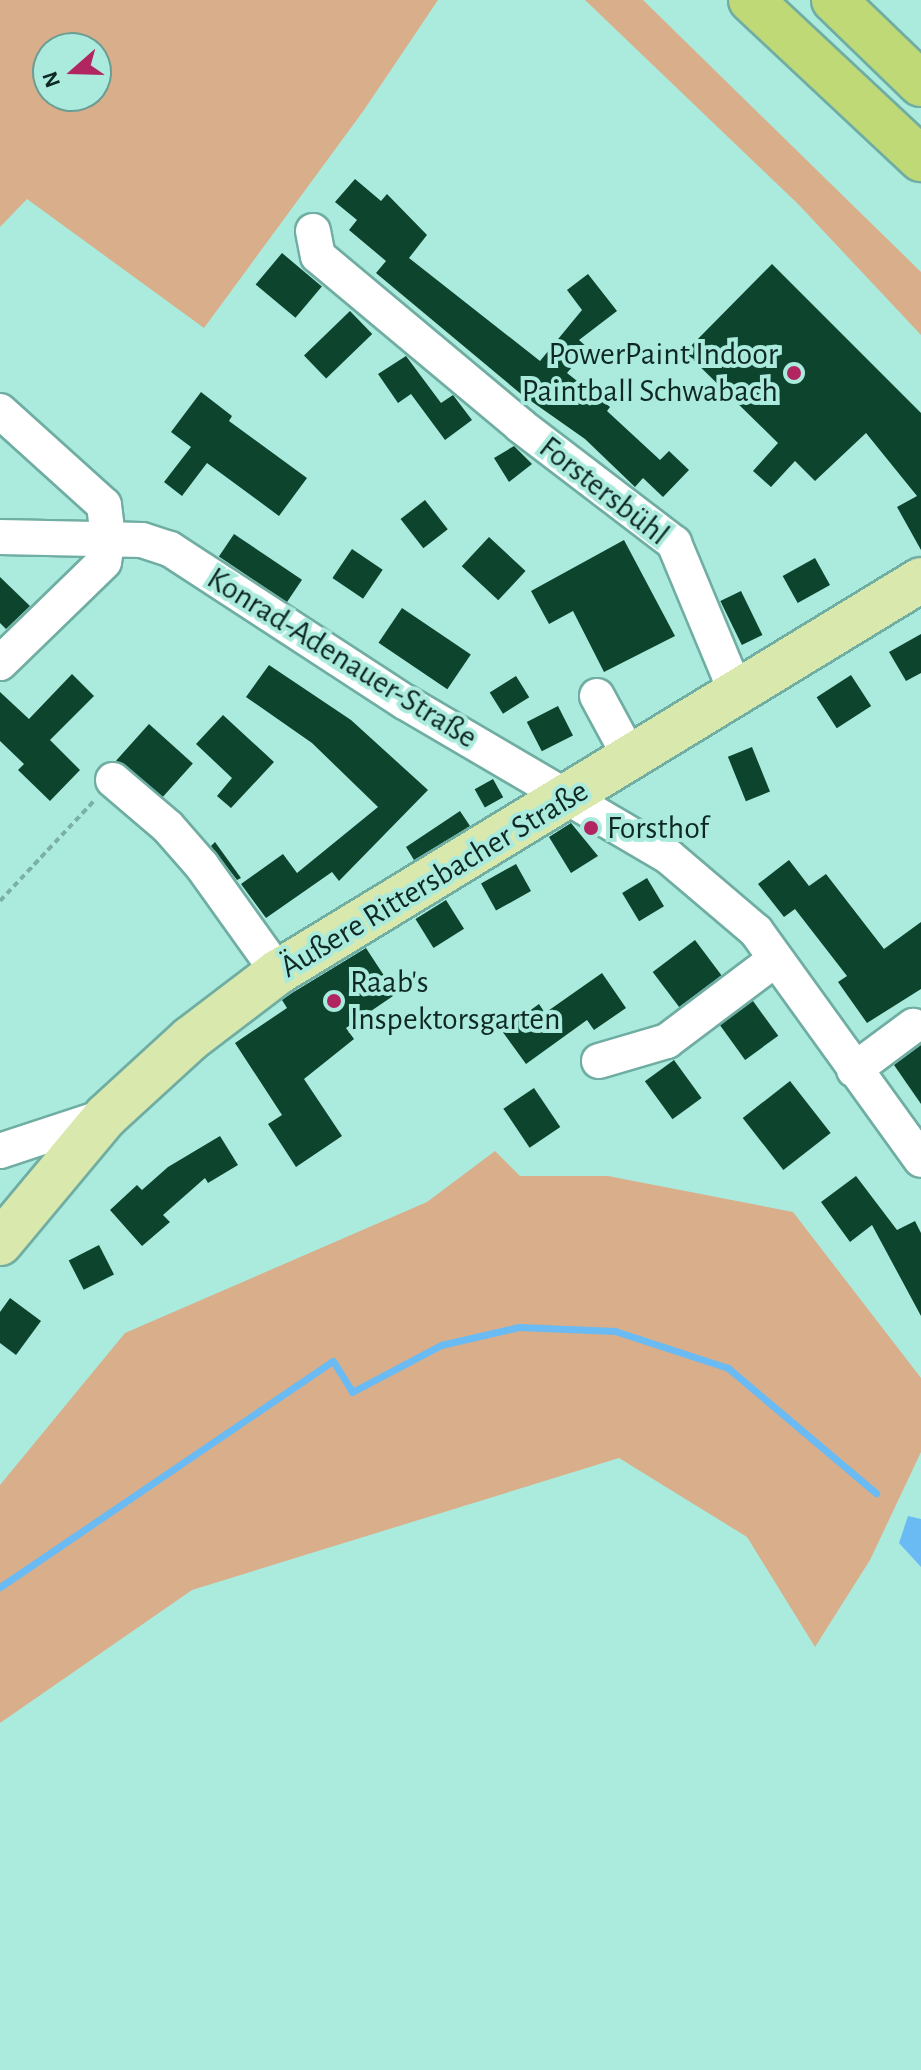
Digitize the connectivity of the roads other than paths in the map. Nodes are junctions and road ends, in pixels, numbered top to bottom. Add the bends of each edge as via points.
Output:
1 (751, 0) edge
2 (834, 0) edge
3 (921, 84) edge
4 (921, 159) edge
5 (313, 231) dead end
6 (0, 411) edge
7 (0, 537) edge
8 (108, 539) junction
9 (921, 580) edge
10 (0, 663) edge
11 (737, 694) junction
12 (597, 696) dead end
13 (631, 759) junction
14 (113, 780) road end
15 (571, 795) junction
16 (776, 959) junction
17 (278, 972) junction
18 (913, 1026) dead end
19 (599, 1061) dead end
20 (854, 1070) junction
21 (106, 1116) junction
22 (0, 1151) edge
23 (921, 1160) edge
24 (0, 1243) edge

1 - 4 highway
2 - 3 highway
5 - 11 street, Forstersbühl via 318,256 521,426 674,543
6 - 8 street via 104,505
7 - 8 street, Konrad-Adenauer-Straße
8 - 10 street via 104,562
8 - 15 street, Konrad-Adenauer-Straße via 142,540 170,549 405,702
9 - 11 main road, Äußere Rittersbacher Straße
11 - 13 main road, Äußere Rittersbacher Straße
12 - 13 street
13 - 15 main road, Äußere Rittersbacher Straße
14 - 17 street via 168,827
15 - 16 street, Konrad-Adenauer-Straße via 669,857 756,931
15 - 17 main road, Äußere Rittersbacher Straße
16 - 19 street via 667,1041
16 - 20 street, Konrad-Adenauer-Straße
17 - 21 main road, Äußere Rittersbacher Straße via 190,1039
18 - 20 street
20 - 23 street, Konrad-Adenauer-Straße
21 - 22 street
21 - 24 main road, Äußere Rittersbacher Straße

